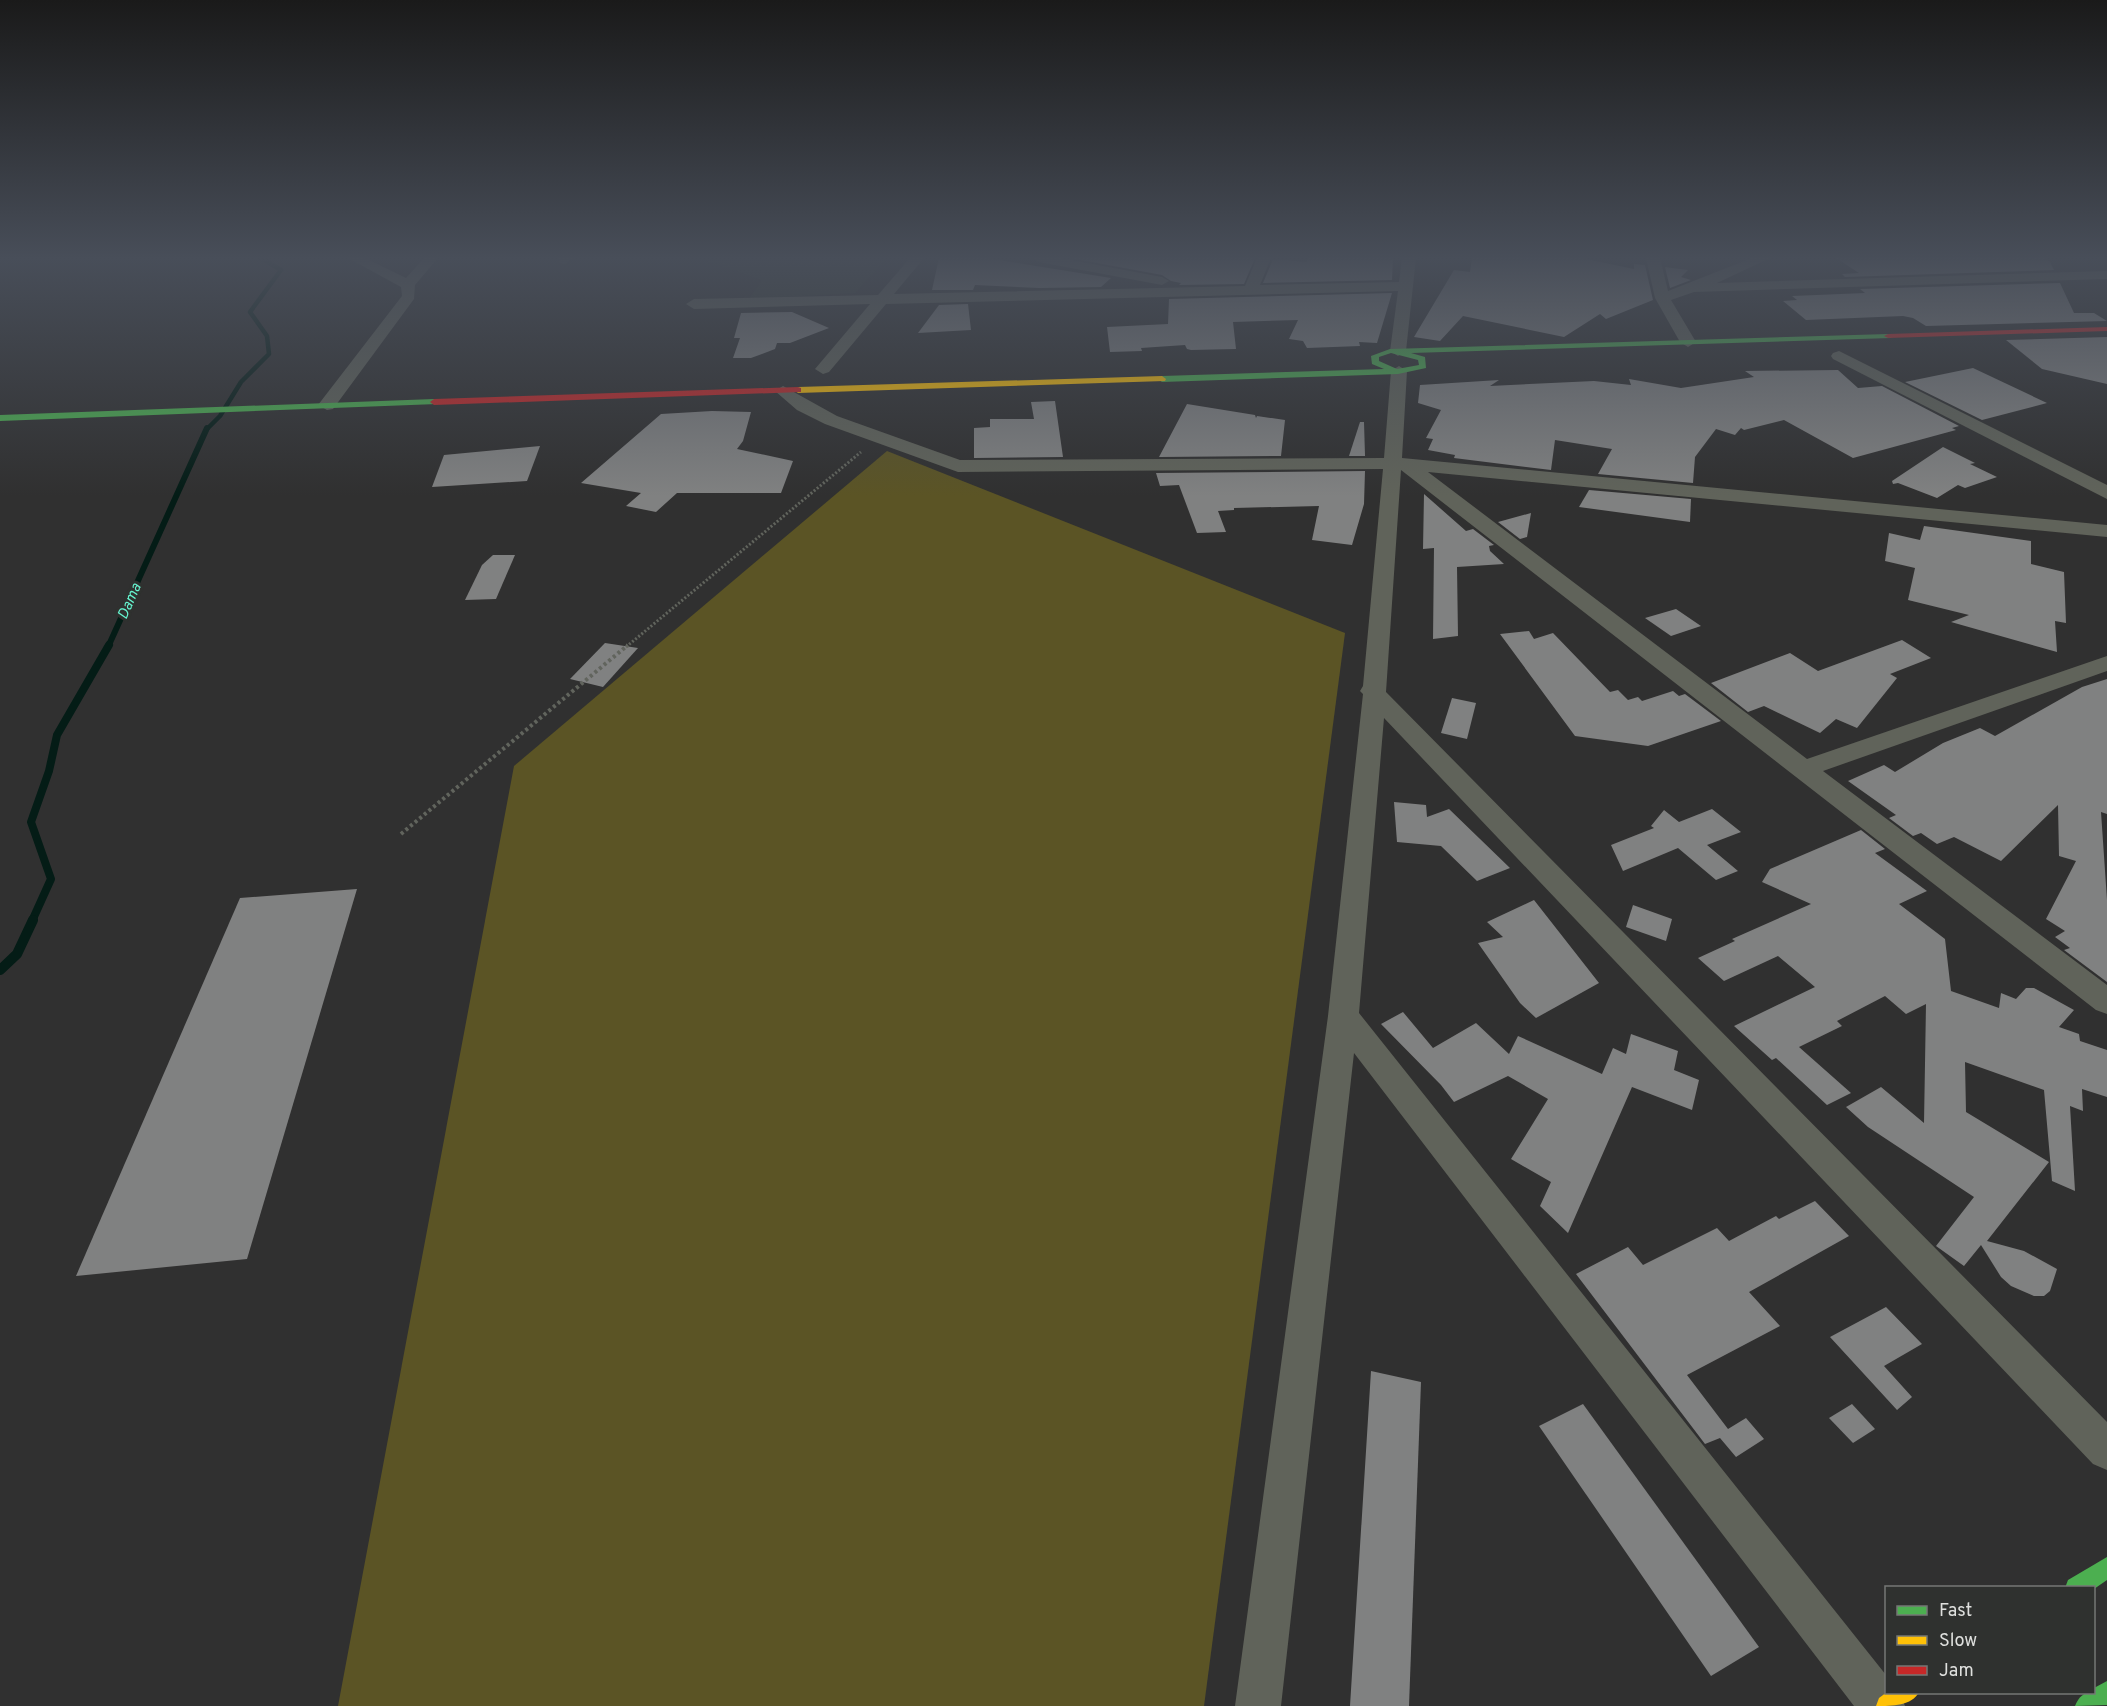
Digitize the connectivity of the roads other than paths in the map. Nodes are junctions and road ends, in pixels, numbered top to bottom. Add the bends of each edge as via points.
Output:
1 (379, 338) edge
2 (847, 338) edge
3 (1401, 338) edge
4 (1685, 338) edge
5 (1829, 338) edge
6 (1688, 342) junction
7 (1359, 352) dead end
8 (1874, 355) dead end
9 (1833, 356) joint
10 (1399, 361) junction
11 (847, 369) dead end
12 (817, 370) joint
13 (1442, 370) dead end
14 (362, 388) dead end
15 (338, 389) junction
16 (316, 390) dead end
17 (783, 391) junction
18 (327, 405) junction
19 (0, 418) edge
20 (1400, 464) junction
21 (2107, 470) edge
22 (2064, 471) junction
23 (2107, 493) edge
24 (2107, 531) edge
25 (2107, 663) edge
26 (1372, 691) junction
27 (1803, 769) junction
28 (2107, 1002) edge
29 (1343, 1016) junction
30 (2107, 1450) edge
31 (2107, 1568) edge
32 (2078, 1586) edge
33 (2107, 1692) edge
34 (1905, 1694) edge
35 (1258, 1706) edge
36 (1882, 1706) edge
37 (1887, 1706) edge
38 (2086, 1706) edge

1 - 15 street
2 - 12 street
3 - 10 street
4 - 6 street
5 - 6 street
6 - 10 street
7 - 10 street
8 - 9 street
9 - 22 street
10 - 13 street
10 - 17 street
10 - 20 street
11 - 12 street
14 - 15 street
15 - 16 street
15 - 18 street
17 - 18 street
17 - 20 street via 831,420 958,466
18 - 19 street
20 - 24 street
20 - 26 street
20 - 27 street
21 - 22 street
22 - 23 street
25 - 27 street
26 - 29 street
26 - 30 street
27 - 28 street
29 - 35 street
29 - 36 street
31 - 32 street
33 - 38 street
34 - 37 street

